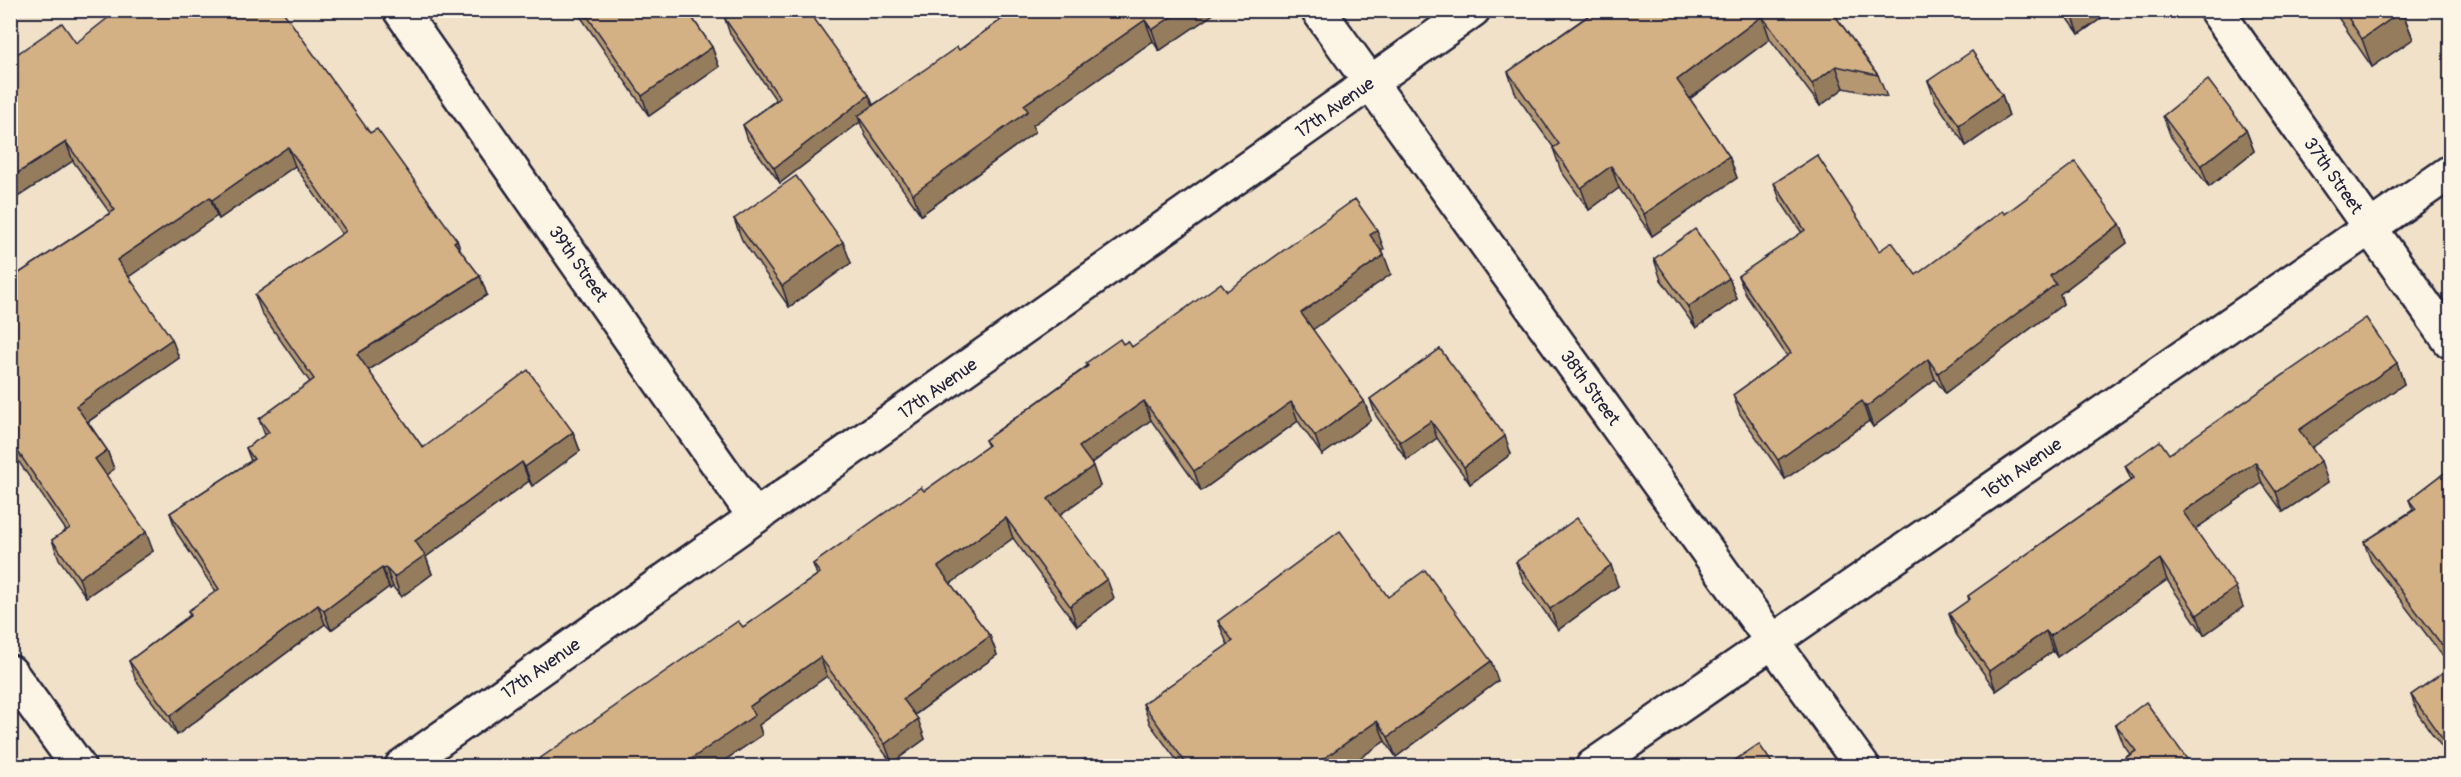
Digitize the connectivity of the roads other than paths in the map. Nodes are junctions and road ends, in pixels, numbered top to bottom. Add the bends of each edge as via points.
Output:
1 (400, 10) edge
2 (1318, 10) edge
3 (1473, 10) edge
4 (2216, 10) edge
5 (1370, 83) junction
6 (2451, 172) edge
7 (2370, 228) junction
8 (2451, 341) edge
9 (755, 517) junction
10 (1772, 642) junction
11 (10, 672) edge
12 (78, 766) edge
13 (402, 766) edge
14 (1593, 766) edge
15 (1862, 766) edge

1 - 9 street, 39th Street
2 - 5 street, 38th Street
3 - 5 street, 17th Avenue
4 - 7 street, 37th Street
5 - 9 street, 17th Avenue
5 - 10 street, 38th Street
6 - 7 street, 16th Avenue
7 - 8 street, 37th Street
7 - 10 street, 16th Avenue
9 - 13 street, 17th Avenue
10 - 14 street, 16th Avenue
10 - 15 street, 38th Street
11 - 12 street

